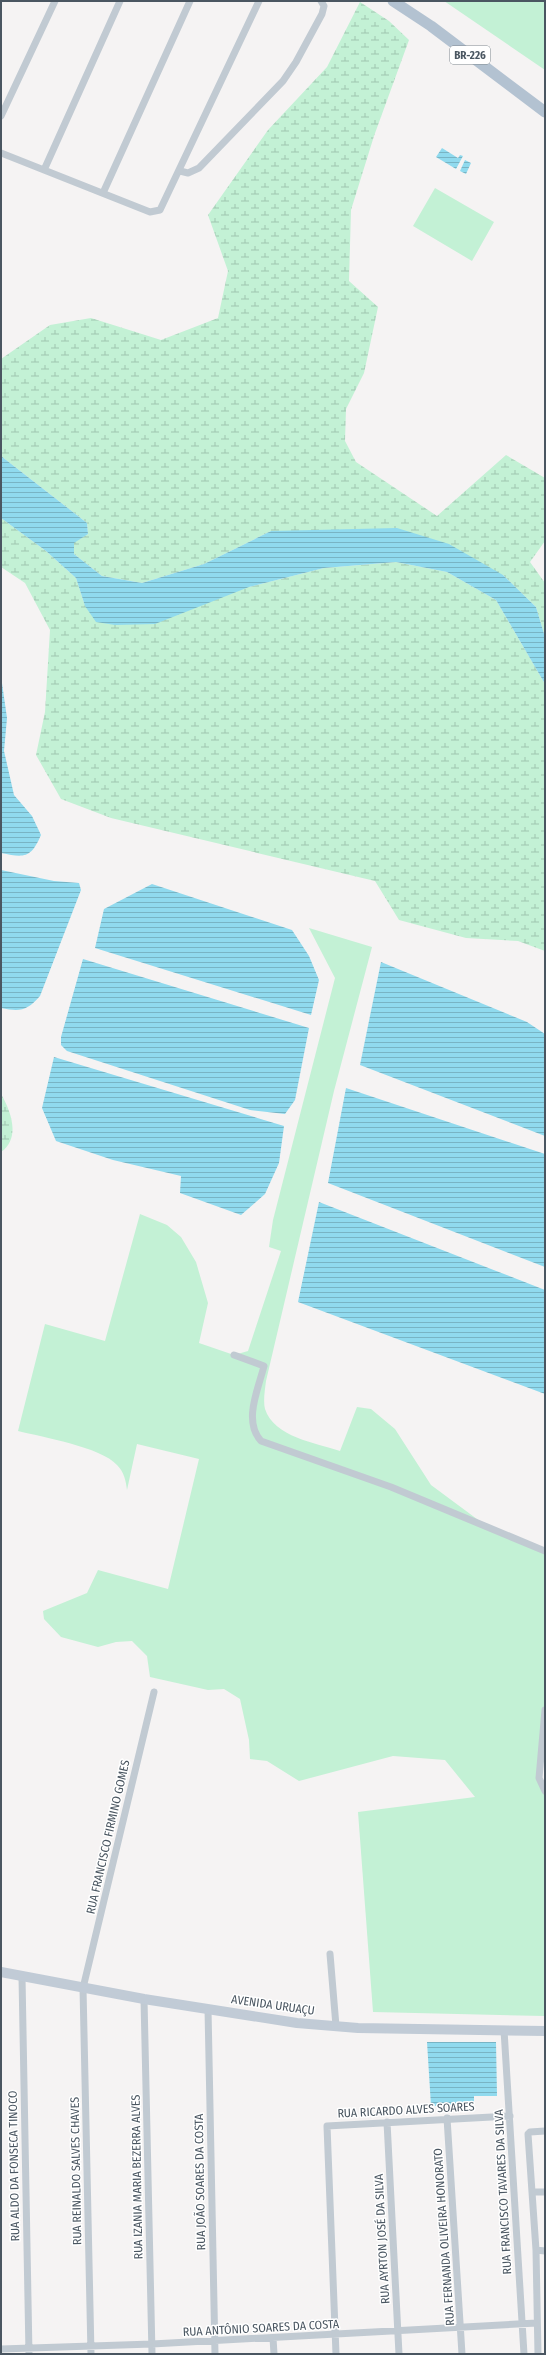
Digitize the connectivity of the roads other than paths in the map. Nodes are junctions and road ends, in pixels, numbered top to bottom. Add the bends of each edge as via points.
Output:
1 (54, 1) edge
2 (120, 1) edge
3 (190, 1) edge
4 (259, 1) edge
5 (321, 1) edge
6 (393, 1) edge
7 (545, 112) edge
8 (1, 116) edge
9 (1, 153) edge
10 (44, 170) junction
11 (180, 171) junction
12 (103, 193) junction
13 (234, 1355) dead end
14 (545, 1551) edge
15 (154, 1692) dead end
16 (545, 1710) edge
17 (545, 1791) edge
18 (330, 1954) dead end
19 (1, 1972) edge
20 (22, 1977) junction
21 (83, 1988) junction
22 (144, 1999) junction
23 (208, 2009) junction
24 (336, 2026) junction
25 (504, 2030) junction
26 (545, 2031) edge
27 (510, 2116) junction
28 (447, 2118) junction
29 (387, 2122) junction
30 (545, 2131) edge
31 (532, 2192) junction
32 (545, 2192) edge
33 (536, 2250) junction
34 (545, 2251) edge
35 (537, 2315) junction
36 (545, 2315) edge
37 (537, 2323) junction
38 (522, 2325) junction
39 (461, 2328) junction
40 (398, 2332) junction
41 (335, 2335) junction
42 (273, 2338) junction
43 (215, 2341) junction
44 (152, 2344) junction
45 (91, 2345) junction
46 (1, 2349) edge
47 (29, 2351) edge
48 (91, 2354) edge
49 (152, 2354) edge
50 (215, 2354) edge
51 (274, 2354) edge
52 (336, 2354) edge
53 (400, 2354) edge
54 (462, 2354) edge
55 (524, 2354) edge
56 (538, 2354) edge

1 - 8 street
2 - 10 street
3 - 12 street
4 - 11 street
5 - 11 street via 324,6 322,14 283,81 199,168 188,173
6 - 7 main road, BR-226 via 431,26
9 - 10 street
10 - 12 street
11 - 12 street via 164,205 156,212
13 - 14 street via 264,1366 252,1413 254,1433 261,1441 391,1487
15 - 21 street, RUA FRANCISCO FIRMINO GOMES
16 - 17 street via 539,1778
18 - 24 street
19 - 20 street, AVENIDA URUAÇU
20 - 21 street, AVENIDA URUAÇU
20 - 47 street, RUA ALDO DA FONSECA TINOCO
21 - 22 street, AVENIDA URUAÇU
21 - 45 street, RUA REINALDO SALVES CHAVES
22 - 23 street, AVENIDA URUAÇU
22 - 44 street, RUA IZANIA MARIA BEZERRA ALVES
23 - 24 street, AVENIDA URUAÇU via 262,2019
23 - 43 street, RUA JOÃO SOARES DA COSTA
24 - 25 street, AVENIDA URUAÇU
25 - 26 street, AVENIDA URUAÇU
25 - 27 street, RUA FRANCISCO TAVARES DA SILVA
27 - 28 street, RUA RICARDO ALVES SOARES
27 - 38 street, RUA FRANCISCO TAVARES DA SILVA
28 - 29 street, RUA RICARDO ALVES SOARES
28 - 39 street, RUA FERNANDA OLIVEIRA HONORATO
29 - 40 street, RUA AYRTON JOSÉ DA SILVA
29 - 41 street, RUA RICARDO ALVES SOARES via 327,2125
30 - 31 street via 528,2132
31 - 32 street
31 - 33 street
33 - 34 street
33 - 35 street
35 - 36 street
35 - 37 street
37 - 38 street, RUA ANTÔNIO SOARES DA COSTA
37 - 56 street
38 - 39 street, RUA ANTÔNIO SOARES DA COSTA
38 - 55 street, RUA FRANCISCO TAVARES DA SILVA
39 - 40 street, RUA ANTÔNIO SOARES DA COSTA
39 - 54 street, RUA FERNANDA OLIVEIRA HONORATO
40 - 41 street, RUA ANTÔNIO SOARES DA COSTA
40 - 53 street, RUA AYRTON JOSÉ DA SILVA
41 - 42 street, RUA ANTÔNIO SOARES DA COSTA
41 - 52 street
42 - 43 street, RUA ANTÔNIO SOARES DA COSTA
42 - 51 street
43 - 44 street, RUA ANTÔNIO SOARES DA COSTA
43 - 50 street, RUA JOÃO SOARES DA COSTA
44 - 45 street, RUA ANTÔNIO SOARES DA COSTA
44 - 49 street, RUA IZANIA MARIA BEZERRA ALVES
45 - 47 street, RUA ANTÔNIO SOARES DA COSTA
45 - 48 street, RUA REINALDO SALVES CHAVES
46 - 47 street, RUA ANTÔNIO SOARES DA COSTA

